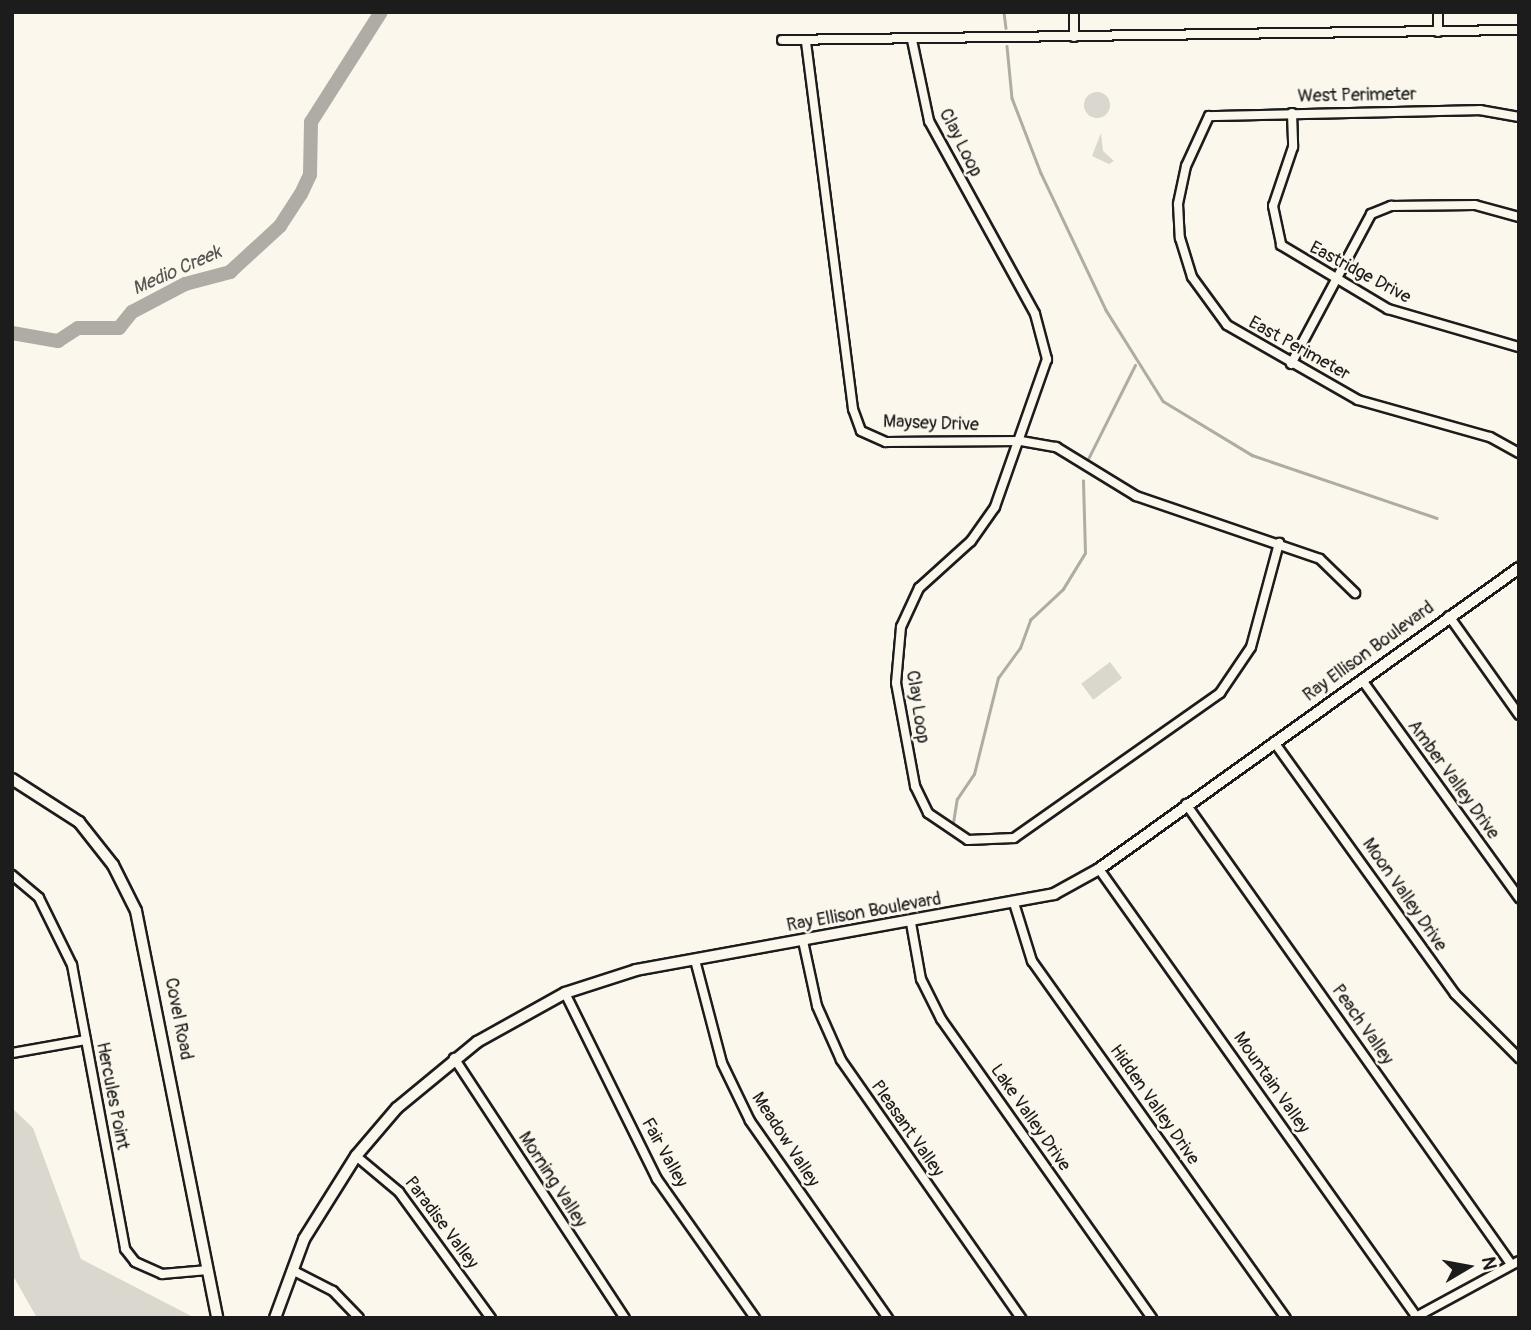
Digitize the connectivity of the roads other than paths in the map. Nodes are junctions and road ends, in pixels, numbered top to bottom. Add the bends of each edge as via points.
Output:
1 (1074, 12) edge
2 (1438, 12) edge
3 (1519, 30) edge
4 (1438, 32) junction
5 (1074, 37) junction
6 (782, 40) dead end
7 (912, 40) junction
8 (806, 42) junction
9 (1292, 113) junction
10 (1519, 117) edge
11 (1200, 128) joint
12 (1519, 217) edge
13 (1335, 279) junction
14 (1519, 347) edge
15 (1291, 363) junction
16 (1021, 441) junction
17 (1519, 453) edge
18 (1279, 542) junction
19 (1519, 568) edge
20 (1355, 593) dead end
21 (1449, 617) junction
22 (1362, 680) junction
23 (1519, 715) edge
24 (1274, 741) junction
25 (12, 779) edge
26 (1186, 804) junction
27 (1099, 869) junction
28 (12, 875) edge
29 (1519, 898) edge
30 (1014, 904) junction
31 (911, 923) junction
32 (803, 941) junction
33 (695, 960) junction
34 (565, 993) junction
35 (86, 1040) junction
36 (12, 1053) edge
37 (454, 1058) junction
38 (1519, 1058) edge
39 (356, 1156) junction
40 (1515, 1263) edge
41 (208, 1270) junction
42 (292, 1270) junction
43 (1415, 1317) edge
44 (218, 1318) edge
45 (275, 1318) edge
46 (359, 1318) edge
47 (491, 1318) edge
48 (625, 1318) edge
49 (755, 1318) edge
50 (888, 1318) edge
51 (1021, 1318) edge
52 (1152, 1318) edge
53 (1286, 1318) edge

1 - 5 street
2 - 4 street
3 - 4 street
4 - 5 street
5 - 7 street
6 - 8 street
7 - 8 street
7 - 16 street, Clay Loop via 934,131 1046,341 1045,370
8 - 16 street, Maysey Drive via 858,425 886,442
9 - 10 street, West Perimeter via 1480,110
9 - 11 street, West Perimeter via 1209,116
9 - 13 street, Eastridge Drive via 1293,147 1273,206 1276,234 1291,254
11 - 15 street, East Perimeter via 1178,204 1180,238 1192,277 1227,325
12 - 13 street via 1475,205 1380,209 1367,219
13 - 14 street, Eastridge Drive via 1407,317
13 - 15 street
15 - 17 street, East Perimeter via 1358,400 1490,437
16 - 18 street, Maysey Drive via 1056,447 1136,496
16 - 18 street, Clay Loop via 995,507 980,531 919,588 898,640 895,676 915,786 928,813 955,835 992,843 1024,833 1220,693 1251,647
18 - 20 street, Maysey Drive via 1332,566
19 - 21 street, Ray Ellison Boulevard
21 - 22 street, Ray Ellison Boulevard
21 - 23 street
22 - 24 street, Ray Ellison Boulevard
22 - 29 street, Amber Valley Drive
24 - 26 street, Ray Ellison Boulevard
24 - 38 street, Moon Valley Drive via 1455,994
25 - 41 street, Covel Road via 79,822 113,865 136,911
26 - 27 street, Ray Ellison Boulevard
26 - 40 street, Peach Valley
27 - 30 street, Ray Ellison Boulevard via 1054,894
27 - 43 street, Mountain Valley
28 - 35 street, Hercules Point via 39,898 67,948
30 - 31 street, Ray Ellison Boulevard
30 - 53 street, Hidden Valley Drive via 1032,961
31 - 32 street, Ray Ellison Boulevard
31 - 52 street, Lake Valley Drive via 921,979 941,1020
32 - 33 street, Ray Ellison Boulevard
32 - 51 street, Pleasant Valley via 817,1006 841,1060
33 - 34 street, Ray Ellison Boulevard via 636,970
33 - 50 street, Meadow Valley via 722,1063 750,1121
34 - 37 street, Ray Ellison Boulevard
34 - 49 street, Fair Valley via 657,1179
35 - 36 street
35 - 41 street, Hercules Point via 125,1249 135,1262 162,1274
37 - 39 street, Ray Ellison Boulevard via 397,1108
37 - 48 street, Morning Valley
39 - 42 street, Ray Ellison Boulevard
39 - 47 street, Paradise Valley via 399,1192
40 - 43 street
41 - 44 street, Covel Road
42 - 45 street, Ray Ellison Boulevard
42 - 46 street via 333,1291

